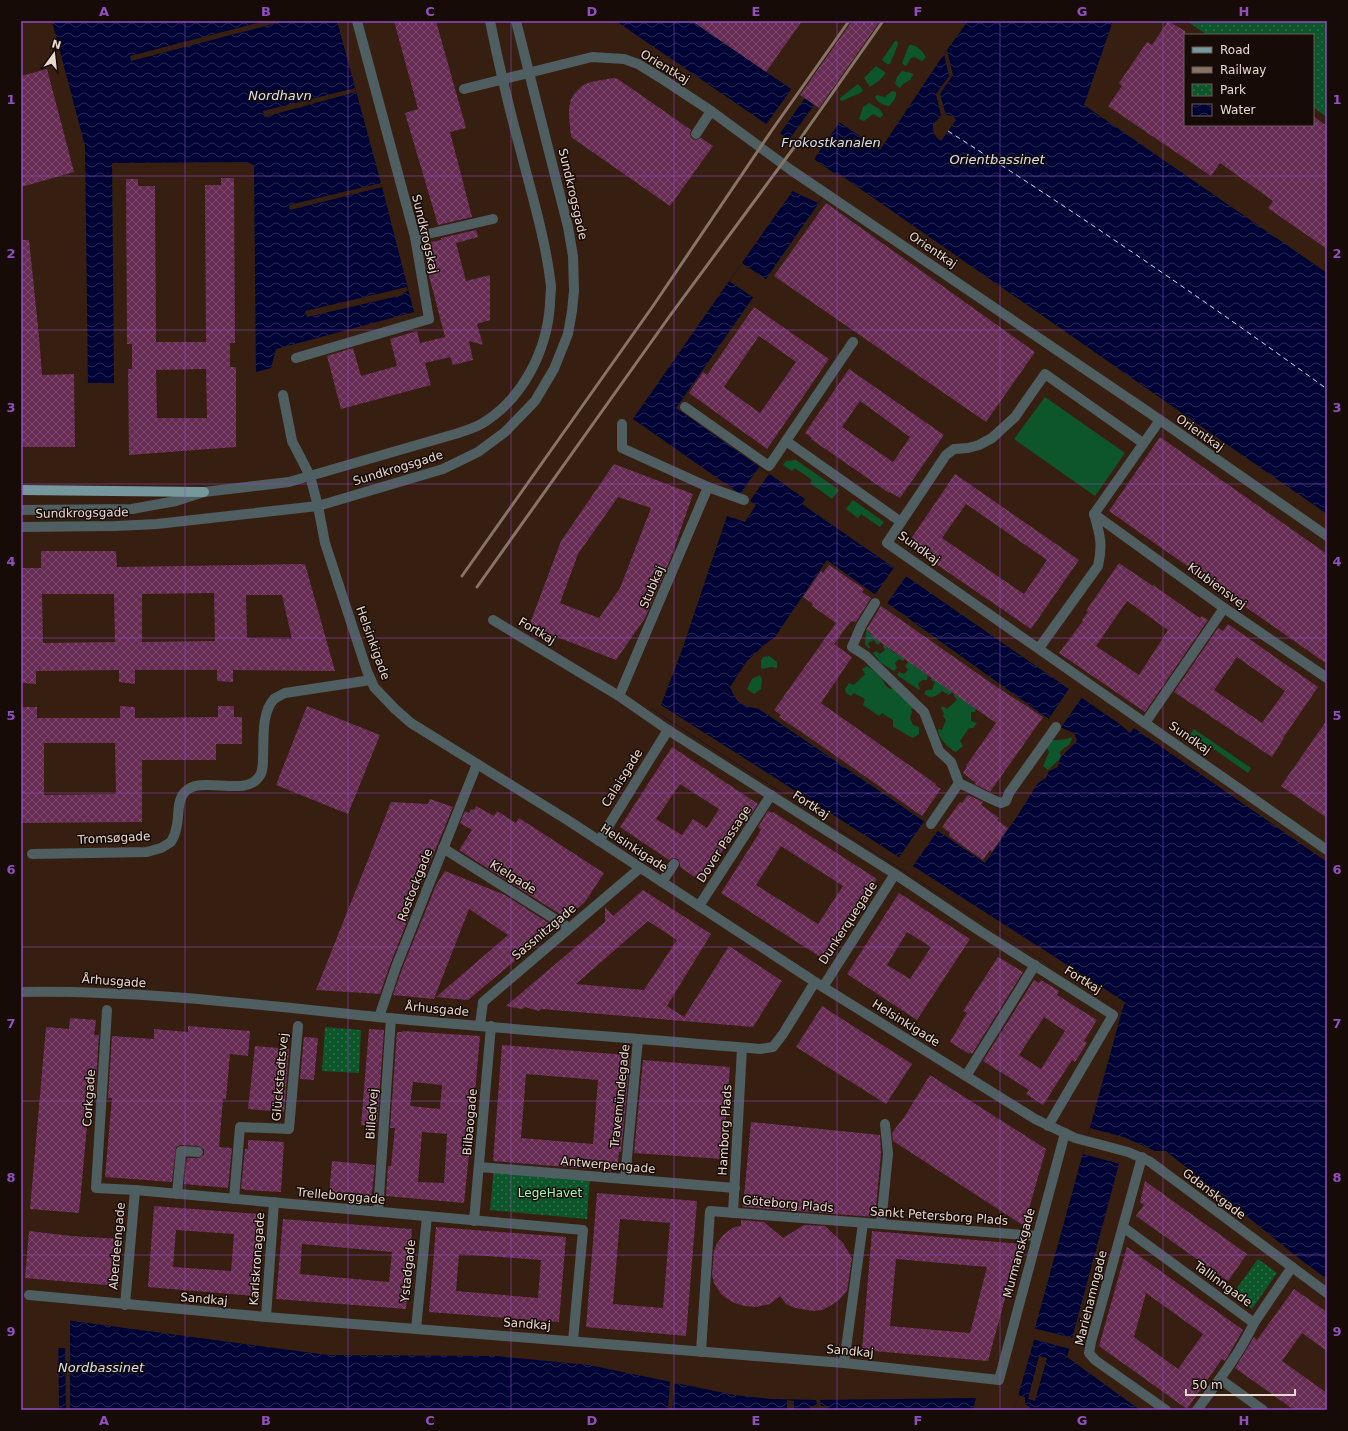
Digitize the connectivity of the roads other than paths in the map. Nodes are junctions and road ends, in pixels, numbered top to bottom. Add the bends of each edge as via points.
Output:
1 (356, 21) edge
2 (490, 21) edge
3 (516, 21) edge
4 (529, 74) junction
5 (503, 80) junction
6 (464, 89) dead end
7 (711, 111) junction
8 (696, 134) dead end
9 (494, 219) dead end
10 (414, 237) junction
11 (853, 342) dead end
12 (296, 358) dead end
13 (283, 395) dead end
14 (685, 407) dead end
15 (1160, 420) junction
16 (622, 424) dead end
17 (786, 441) junction
18 (1143, 443) junction
19 (310, 476) junction
20 (708, 487) junction
21 (21, 490) edge
22 (204, 492) junction
23 (744, 500) dead end
24 (318, 506) junction
25 (21, 510) edge
26 (1094, 514) junction
27 (901, 522) junction
28 (21, 527) edge
29 (1327, 536) edge
30 (876, 603) dead end
31 (1224, 608) junction
32 (493, 620) dead end
33 (1039, 648) junction
34 (1327, 678) edge
35 (371, 680) junction
36 (619, 696) junction
37 (1145, 723) junction
38 (1056, 727) dead end
39 (668, 730) junction
40 (477, 764) junction
41 (959, 783) junction
42 (771, 795) junction
43 (931, 824) dead end
44 (599, 840) junction
45 (443, 848) junction
46 (1327, 850) edge
47 (32, 854) dead end
48 (674, 864) dead end
49 (640, 868) junction
50 (895, 874) junction
51 (662, 882) junction
52 (699, 906) junction
53 (569, 928) junction
54 (1035, 966) junction
55 (819, 984) junction
56 (21, 992) edge
57 (108, 1010) dead end
58 (379, 1017) junction
59 (391, 1018) junction
60 (298, 1026) dead end
61 (480, 1026) junction
62 (491, 1026) junction
63 (638, 1039) junction
64 (742, 1048) junction
65 (966, 1076) junction
66 (885, 1124) dead end
67 (1048, 1126) junction
68 (1065, 1133) junction
69 (1075, 1138) joint
70 (198, 1152) dead end
71 (1142, 1157) junction
72 (479, 1167) junction
73 (624, 1179) junction
74 (96, 1188) joint
75 (735, 1188) junction
76 (135, 1190) junction
77 (177, 1194) junction
78 (234, 1199) junction
79 (274, 1202) junction
80 (378, 1212) junction
81 (733, 1213) junction
82 (427, 1216) junction
83 (474, 1221) junction
84 (863, 1223) junction
85 (881, 1224) junction
86 (1123, 1227) junction
87 (1037, 1236) junction
88 (1292, 1267) junction
89 (1327, 1293) edge
90 (29, 1295) dead end
91 (125, 1305) junction
92 (266, 1317) junction
93 (1254, 1322) junction
94 (416, 1329) junction
95 (573, 1341) junction
96 (700, 1352) junction
97 (844, 1363) junction
98 (1220, 1379) junction
99 (999, 1380) joint
100 (1166, 1410) edge
101 (1197, 1410) edge
102 (1263, 1410) edge

1 - 10 street, Sundkrogskaj
2 - 5 street, Sundkrogsgade
3 - 4 street, Sundkrogsgade
4 - 5 street, Orientkaj
4 - 7 street, Orientkaj via 592,57 624,59 638,64
4 - 24 street, Sundkrogsgade via 552,159 573,256 572,311 568,334 554,369 535,401 505,432 478,452 443,469
5 - 6 street, Orientkaj
5 - 19 street, Sundkrogsgade via 545,252 551,287 549,320 541,349 526,380 511,400 481,424 455,434
7 - 8 street
7 - 15 street, Orientkaj via 800,176
9 - 10 street
10 - 12 street, Sundkrogskaj via 429,319
11 - 17 street
13 - 19 street, Helsinkigade via 292,440
14 - 17 street via 768,466
15 - 18 street
15 - 29 street, Orientkaj
16 - 20 street via 622,448
17 - 27 street
18 - 26 street
18 - 27 street, Sundkaj via 1045,374 1015,417 992,438 979,445 954,449 946,455
19 - 22 street, Sundkrogsgade via 288,482
19 - 24 street, Helsinkigade
20 - 23 street
20 - 36 street, Stubkaj
21 - 22 main road
22 - 25 street, Sundkrogsgade via 176,501 132,509
24 - 28 street, Sundkrogsgade via 157,524
24 - 35 street, Helsinkigade via 325,543
26 - 31 street, Klubiensvej
26 - 33 street via 1101,539 1102,552 1098,566
27 - 33 street, Sundkaj via 887,543
30 - 41 street via 861,626 852,647 866,656 924,712 939,751 951,762
31 - 34 street, Klubiensvej
31 - 37 street
32 - 36 street, Fortkaj
33 - 37 street, Sundkaj
35 - 40 street, Helsinkigade via 374,687 411,723
35 - 47 street, Tromsøgade via 285,693 275,698 266,718 263,768 260,777 254,783 246,785 188,788 180,801 175,834 166,845 147,852
36 - 39 street, Fortkaj
37 - 46 street, Sundkaj
38 - 41 street via 1006,801 1001,804
39 - 42 street, Fortkaj
39 - 44 street, Calaisgade
40 - 44 street, Helsinkigade
40 - 45 street, Rostockgade
41 - 43 street
42 - 50 street, Fortkaj
42 - 52 street, Dover Passage
44 - 49 street, Helsinkigade
45 - 53 street, Kielgade
45 - 58 street, Rostockgade
48 - 51 street
49 - 51 street, Helsinkigade
49 - 53 street, Sassnitzgade
50 - 54 street, Fortkaj
50 - 55 street, Dunkerquegade
51 - 52 street, Helsinkigade
52 - 55 street, Helsinkigade
53 - 61 street, Sassnitzgade via 483,1002
54 - 65 street
54 - 67 street, Fortkaj via 1113,1015
55 - 64 street, Århusgade via 773,1047
55 - 65 street, Helsinkigade
56 - 58 street, Århusgade via 118,994
57 - 74 street, Corkgade
58 - 59 street, Århusgade
59 - 61 street, Århusgade
59 - 80 street, Billedvej
60 - 78 street, Glückstadtsvej via 289,1129 240,1127
61 - 62 street, Århusgade
62 - 63 street, Århusgade
62 - 72 street, Bilbaogade
63 - 64 street, Århusgade
63 - 73 street, Travemündegade
64 - 75 street, Hamborg Plads
65 - 67 street, Helsinkigade
66 - 85 street via 888,1154
67 - 68 street, Helsinkigade
68 - 69 street, Helsinkigade
68 - 87 street, Murmanskgade
69 - 71 street, Gdanskgade
70 - 77 street via 181,1151
71 - 86 street, Mariehamngade
71 - 88 street, Gdanskgade
72 - 73 street, Antwerpengade
72 - 83 street, Bilbaogade
73 - 75 street, Antwerpengade
74 - 76 street, Trelleborggade
75 - 81 street, Hamborg Plads
76 - 77 street, Trelleborggade
76 - 91 street, Aberdeengade
77 - 78 street, Trelleborggade
78 - 79 street, Trelleborggade
79 - 80 street, Trelleborggade
79 - 92 street, Karlskronagade
80 - 82 street, Trelleborggade
81 - 84 street, Göteborg Plads
81 - 96 street, Göteborg Plads via 710,1211
82 - 83 street, Trelleborggade
82 - 94 street, Ystadgade
83 - 95 street, Trelleborggade via 583,1230
84 - 85 street, Sankt Petersborg Plads
84 - 97 street
85 - 87 street, Sankt Petersborg Plads
86 - 93 street, Tallinngade
86 - 100 street, Mariehamngade via 1090,1353 1095,1360
87 - 99 street, Murmanskgade
88 - 89 street, Gdanskgade
88 - 93 street, Tallinngade
90 - 91 street, Sandkaj
91 - 92 street, Sandkaj
92 - 94 street, Sandkaj
93 - 98 street
94 - 95 street, Sandkaj
95 - 96 street, Sandkaj
96 - 97 street, Sandkaj
97 - 99 street, Sandkaj
98 - 101 street
98 - 102 street

